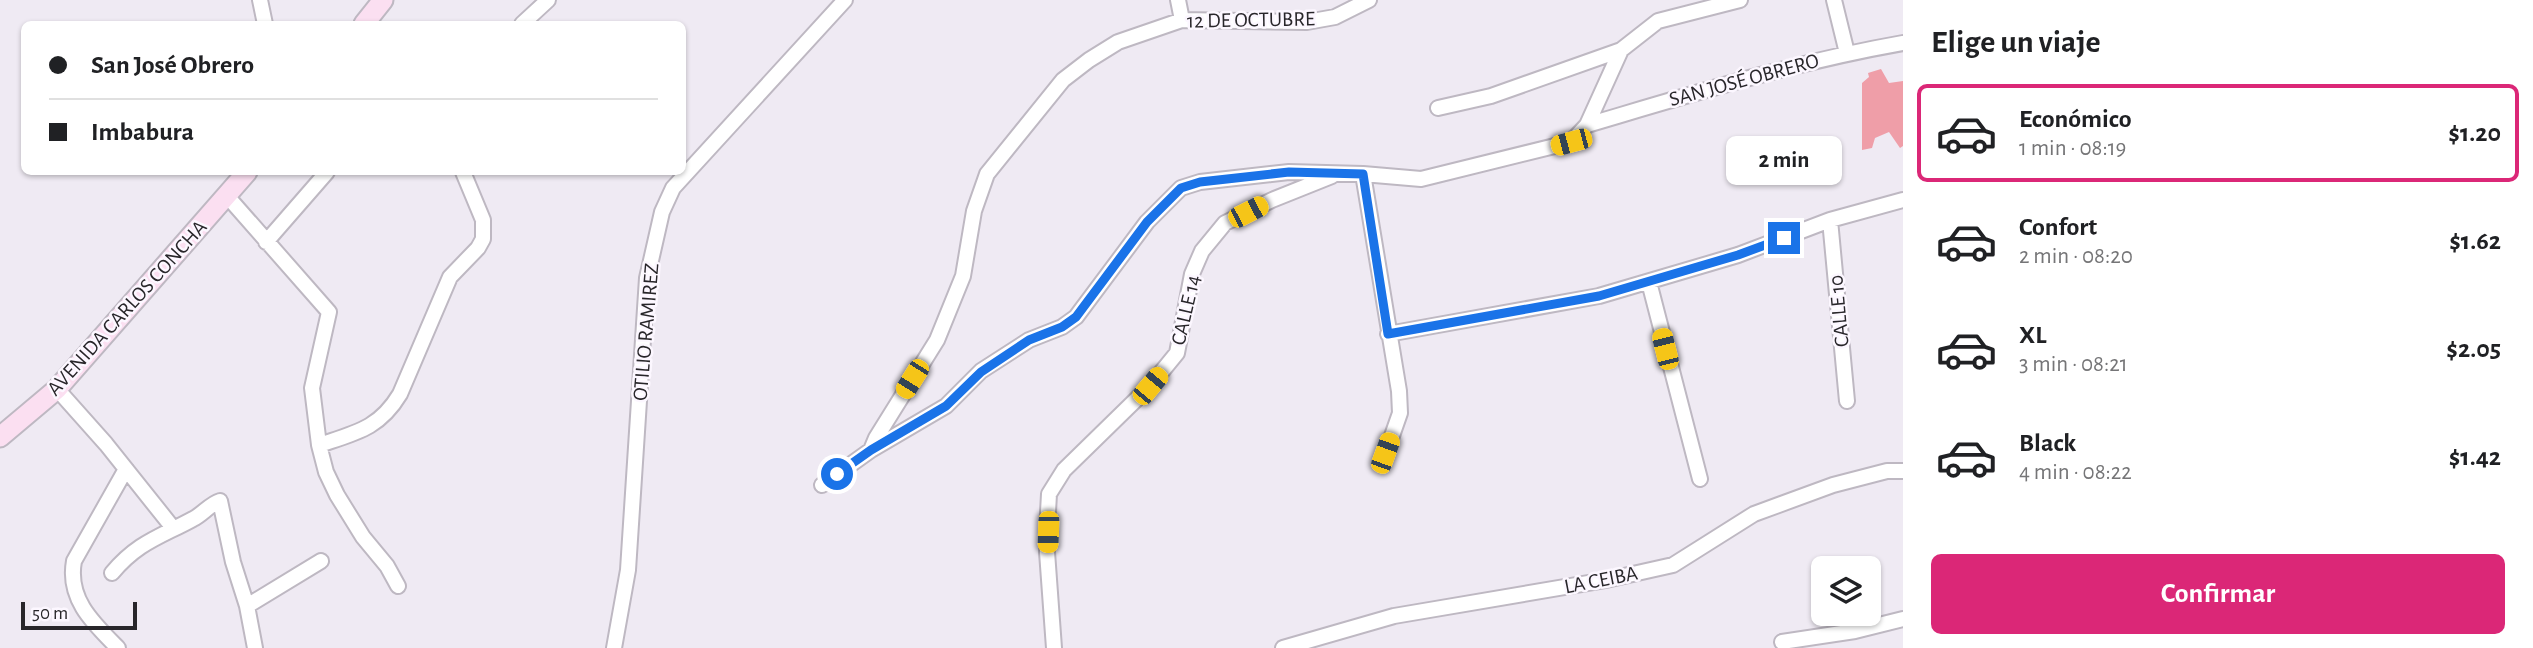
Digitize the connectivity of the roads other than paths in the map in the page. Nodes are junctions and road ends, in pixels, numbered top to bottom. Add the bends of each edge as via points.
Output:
1 (260, 0) edge
2 (383, 0) edge
3 (548, 0) edge
4 (845, 0) edge
5 (1178, 0) edge
6 (1368, 0) edge
7 (1740, 0) edge
8 (1833, 0) edge
9 (1182, 20) junction
10 (264, 21) edge
11 (366, 21) edge
12 (525, 21) edge
13 (1903, 43) edge
14 (1621, 50) junction
15 (1847, 53) junction
16 (1438, 108) dead end
17 (1587, 125) junction
18 (686, 174) edge
19 (1338, 174) junction
20 (1363, 174) junction
21 (245, 175) edge
22 (324, 175) edge
23 (464, 175) edge
24 (685, 175) edge
25 (228, 196) junction
26 (1903, 200) edge
27 (1830, 220) junction
28 (266, 242) junction
29 (1648, 282) junction
30 (1388, 334) junction
31 (57, 389) junction
32 (1847, 401) dead end
33 (0, 437) edge
34 (319, 445) junction
35 (871, 450) junction
36 (1385, 453) dead end
37 (125, 469) junction
38 (1903, 471) edge
39 (1700, 479) dead end
40 (822, 485) dead end
41 (173, 528) junction
42 (321, 561) dead end
43 (112, 573) dead end
44 (398, 586) dead end
45 (247, 606) junction
46 (1903, 619) edge
47 (1782, 642) dead end
48 (118, 648) edge
49 (255, 648) edge
50 (614, 648) edge
51 (1054, 648) edge
52 (1283, 648) edge

1 - 10 street
2 - 11 street
3 - 12 street
4 - 18 street, OTILIO RAMIREZ
5 - 9 street
6 - 9 street, 12 DE OCTUBRE via 1335,17 1307,22
7 - 14 street, SAN JOSÉ OBRERO via 1658,21
8 - 15 street
9 - 35 street, 12 DE OCTUBRE via 1118,42 1063,80 987,174 974,211 963,276 937,340
13 - 15 street, SAN JOSÉ OBRERO
14 - 16 street via 1491,96
14 - 17 street, SAN JOSÉ OBRERO
15 - 17 street, SAN JOSÉ OBRERO
17 - 20 street, SAN JOSÉ OBRERO via 1571,142 1422,179
19 - 20 street, SAN JOSÉ OBRERO
19 - 35 street, SAN JOSÉ OBRERO via 1289,172 1181,188 1147,222 1076,317 1029,340 981,372 946,406
19 - 51 street, CALLE 14 via 1225,223 1202,251 1192,274 1177,353 1056,482 1049,494 1047,552
20 - 30 street
21 - 25 street, AVENIDA CARLOS CONCHA
22 - 28 street
23 - 34 street via 483,220 483,239 450,277 400,394 391,409 363,431
24 - 50 street, OTILIO RAMIREZ via 662,212 647,278 628,570
25 - 28 street
25 - 31 street, AVENIDA CARLOS CONCHA
26 - 27 street
27 - 29 street
27 - 32 street, CALLE 10
28 - 34 street via 329,312 312,388
29 - 30 street via 1599,296
29 - 39 street
30 - 36 street via 1400,413
31 - 33 street, AVENIDA CARLOS CONCHA
31 - 37 street
34 - 44 street via 337,495
35 - 40 street, SAN JOSÉ OBRERO
37 - 41 street
37 - 48 street via 71,574 87,616
38 - 52 street, LA CEIBA via 1833,485 1754,514 1673,565 1395,616
41 - 43 street via 141,545
41 - 45 street via 221,503
42 - 45 street
45 - 49 street
46 - 47 street via 1855,632

